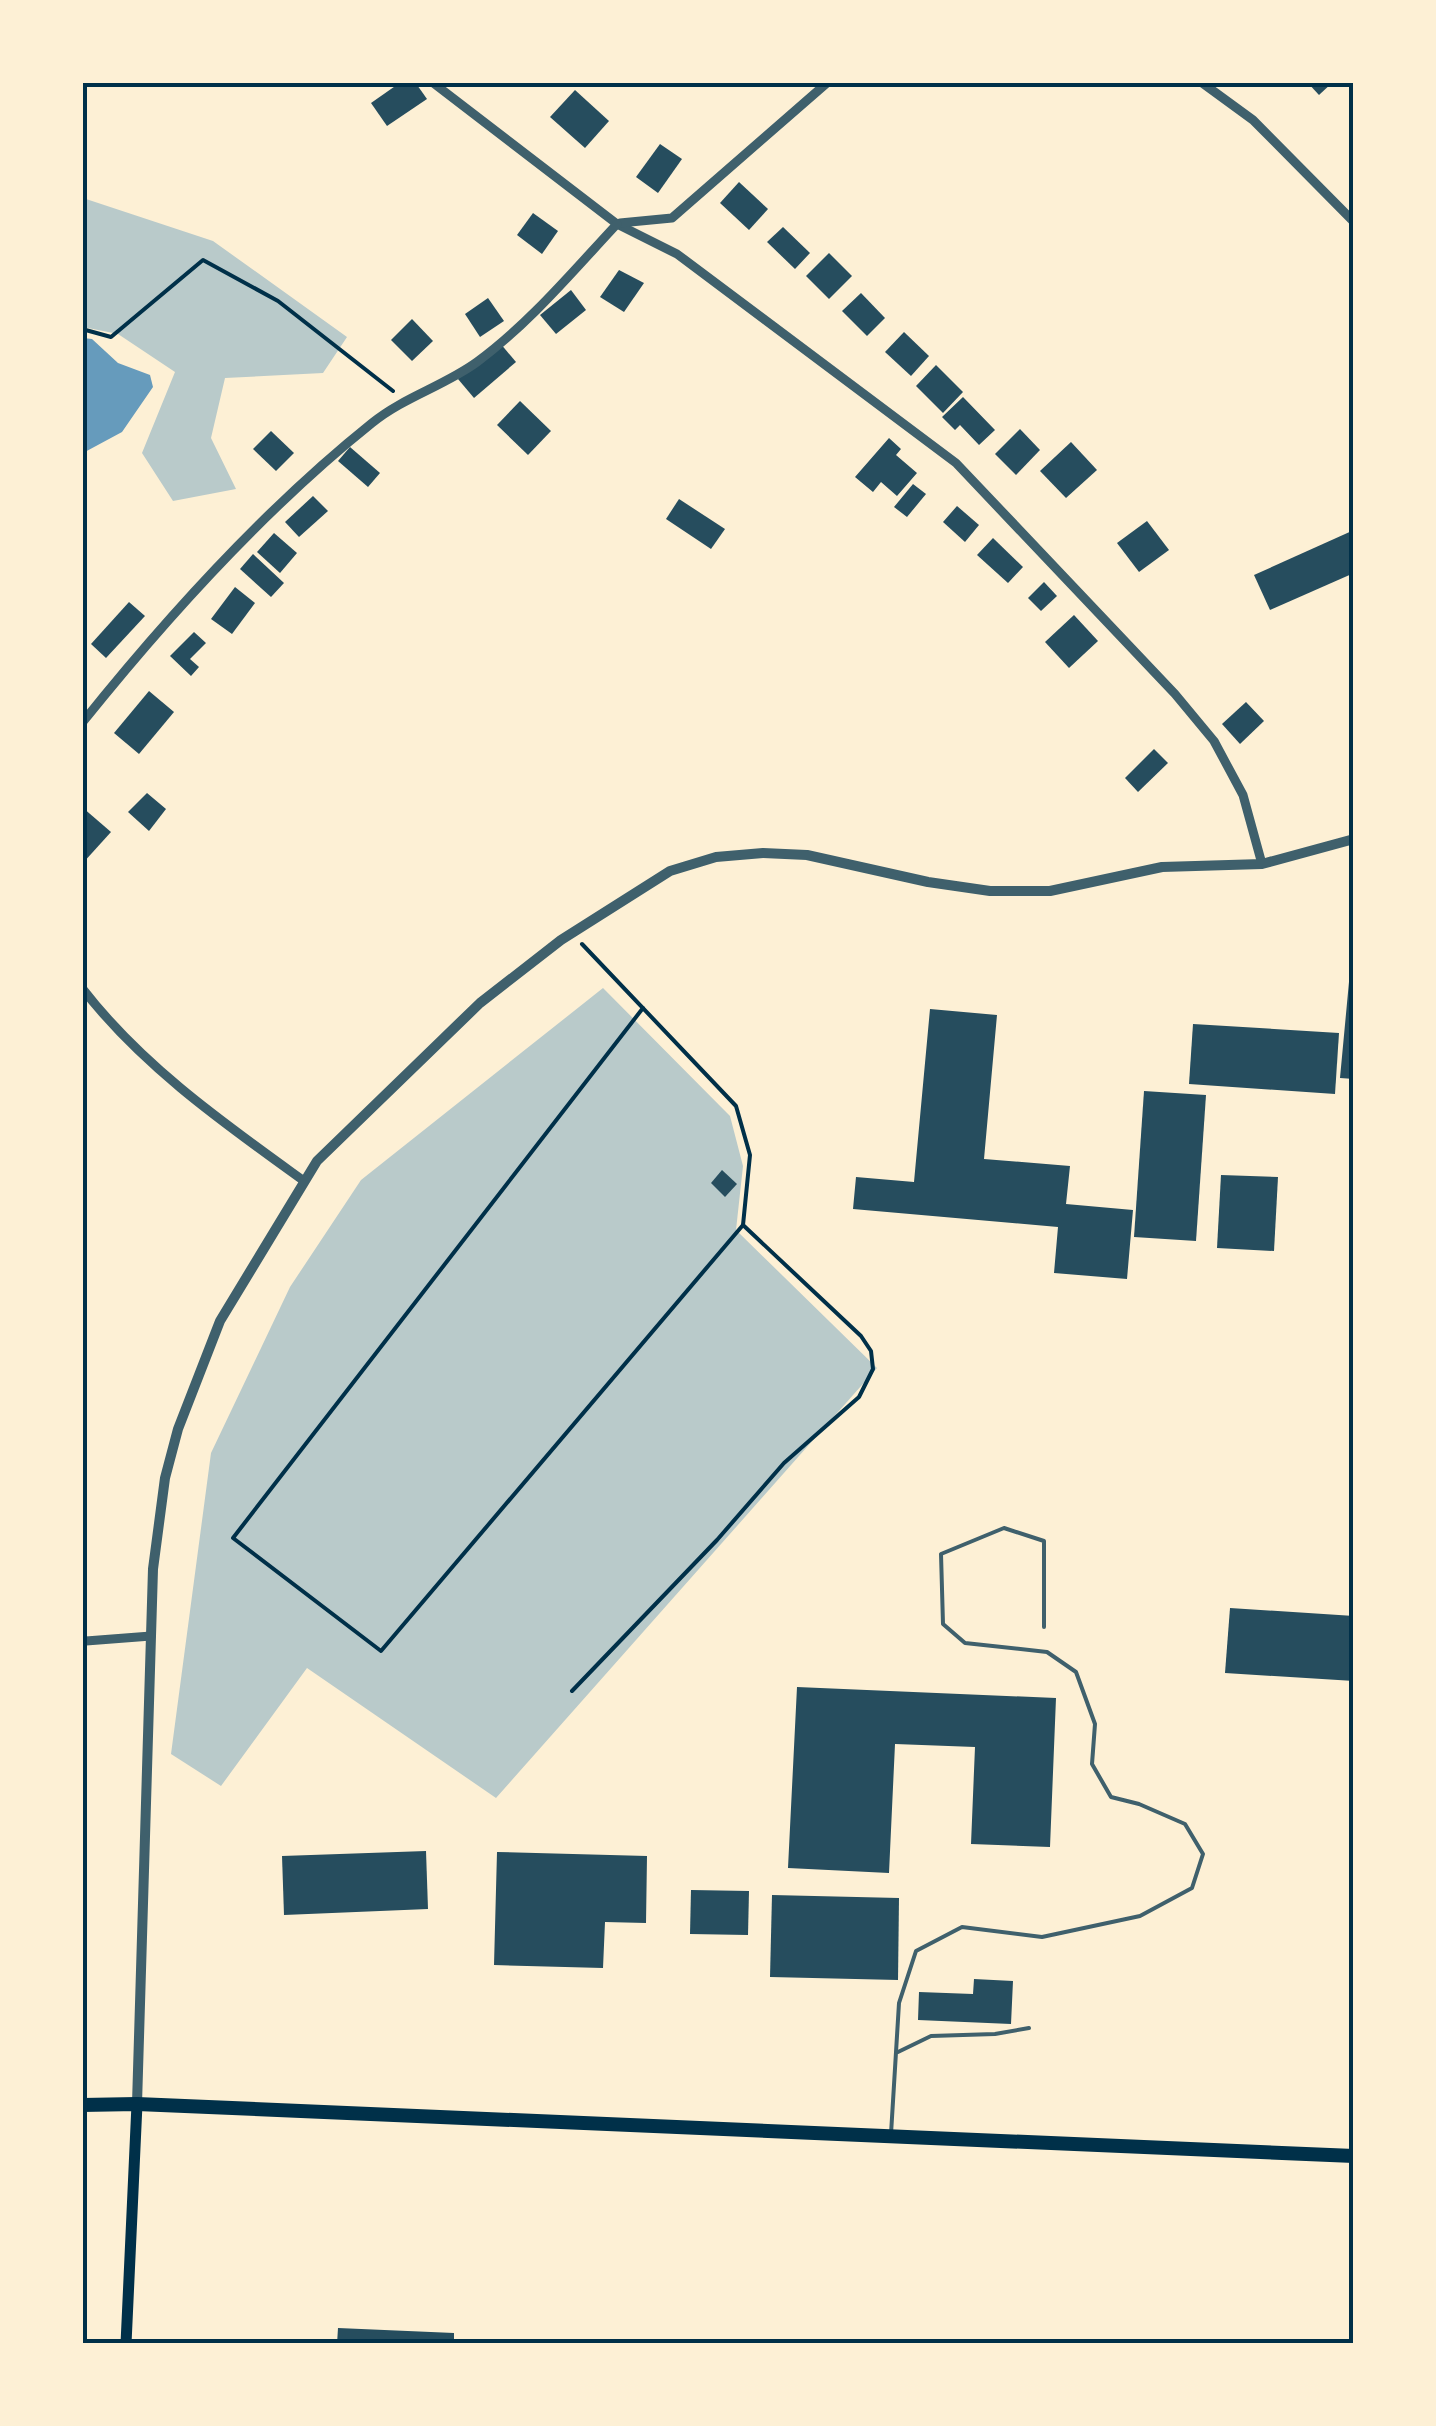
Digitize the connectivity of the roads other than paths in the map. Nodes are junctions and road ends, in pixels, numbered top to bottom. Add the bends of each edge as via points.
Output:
1 (432, 82) edge
2 (828, 82) edge
3 (1202, 82) edge
4 (1354, 222) edge
5 (617, 224) junction
6 (82, 723) edge
7 (1354, 839) edge
8 (1262, 864) junction
9 (82, 988) edge
10 (304, 1181) junction
11 (1044, 1627) dead end
12 (152, 1636) junction
13 (82, 1638) edge
14 (1028, 2028) dead end
15 (896, 2053) junction
16 (137, 2104) junction
17 (82, 2105) edge
18 (891, 2135) junction
19 (1354, 2156) edge
20 (126, 2344) edge

1 - 5 street
2 - 5 street via 672,218
3 - 4 street via 1253,120
5 - 6 street via 528,319 474,364 376,420 269,514
5 - 8 street via 677,254 956,463 1214,741 1243,795
7 - 8 street
8 - 10 street via 1162,867 1050,890 990,891 807,854 716,857 670,871 480,1003
9 - 10 street via 176,1084
10 - 12 street via 220,1321 178,1428 153,1569
11 - 15 lane via 1044,1540 1004,1528 941,1554 943,1624 965,1643 1047,1652 1076,1672 1095,1724 1092,1764 1110,1797 1185,1824 1203,1854 1192,1888 1140,1916 1042,1938 962,1927 916,1951 900,2003
12 - 13 street
12 - 16 street
14 - 15 lane via 931,2036
15 - 18 lane
16 - 17 highway
16 - 18 highway
16 - 20 main road
18 - 19 highway

